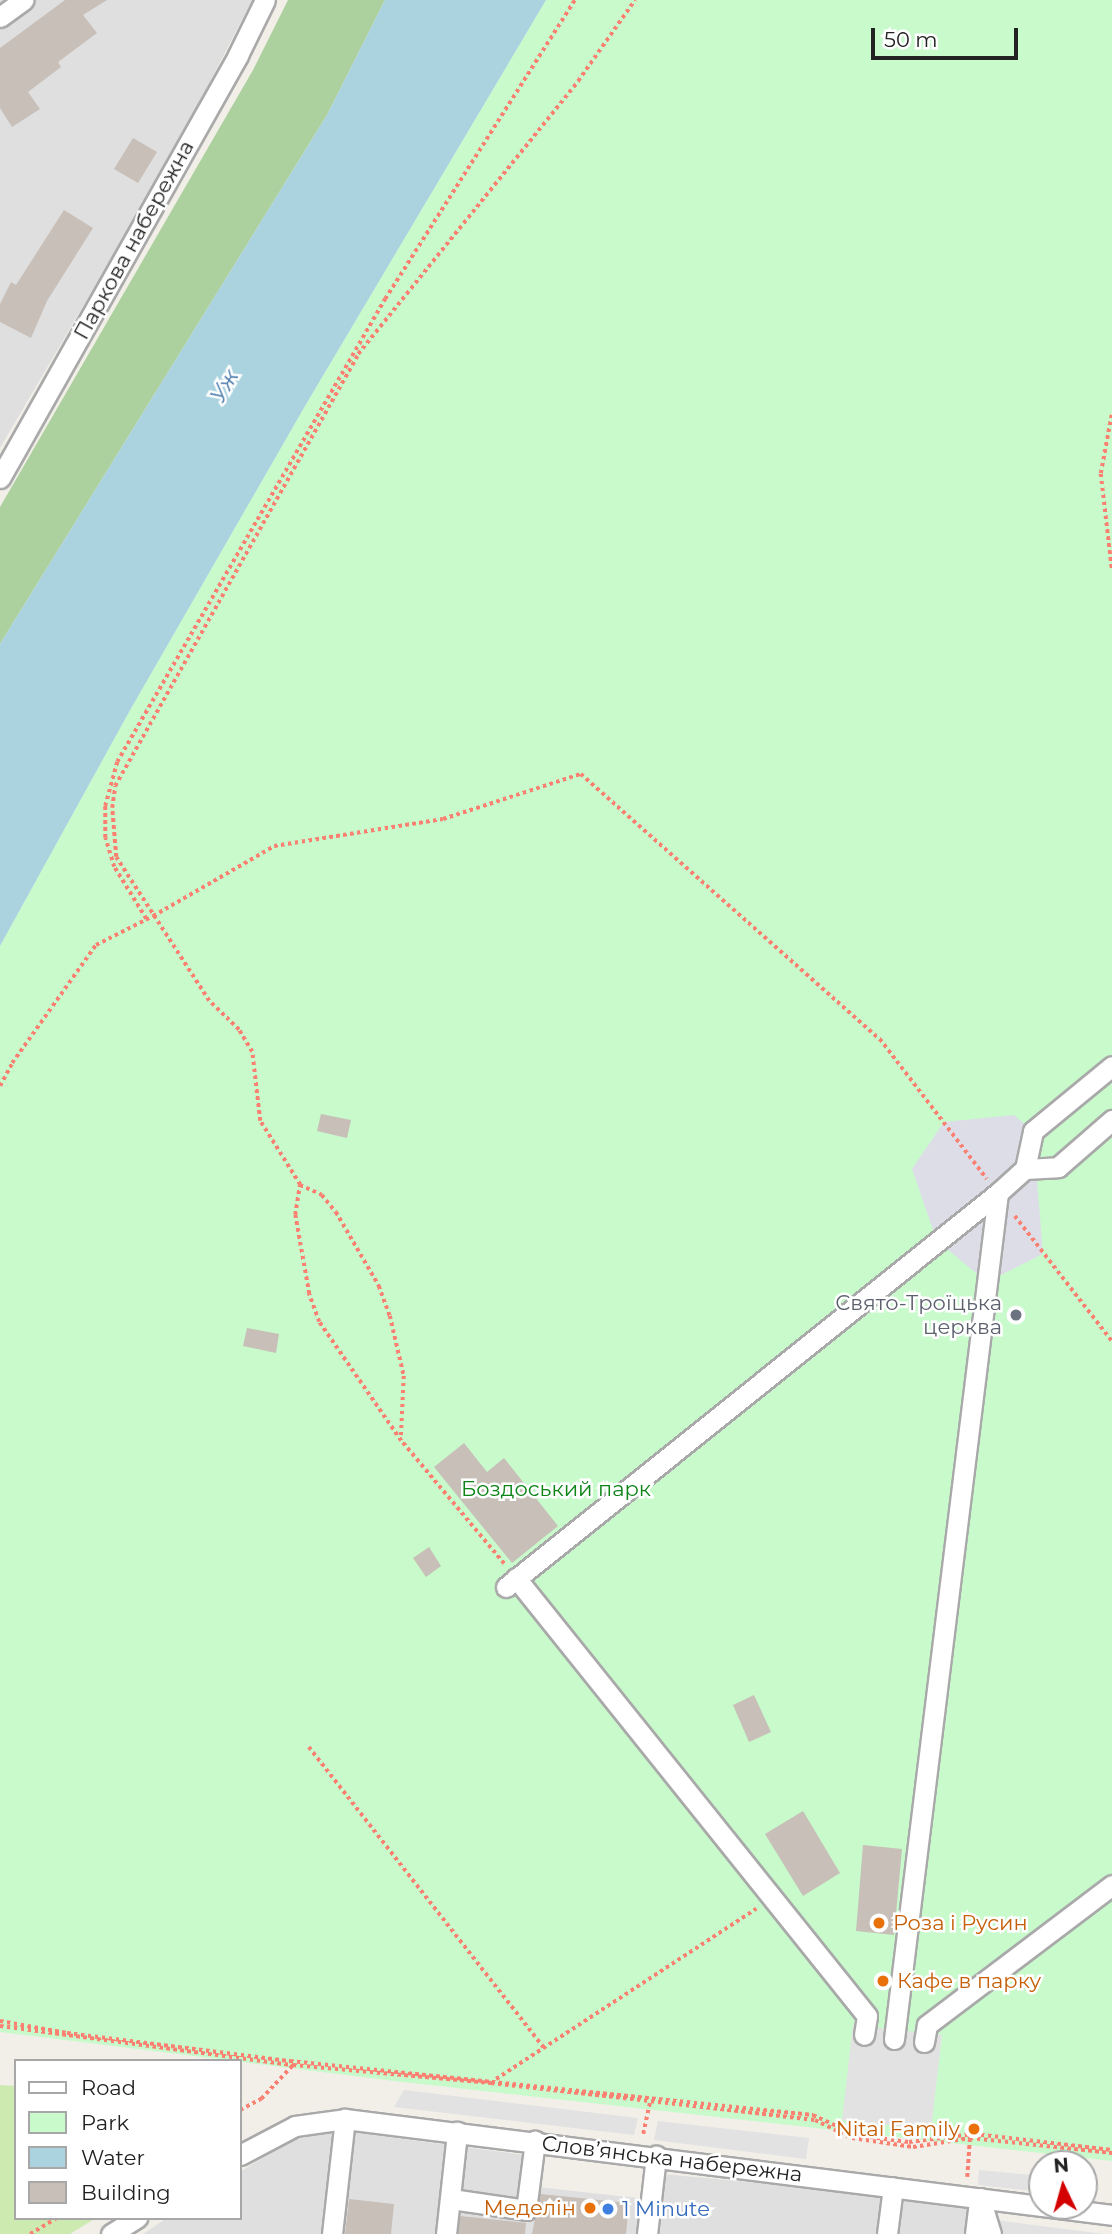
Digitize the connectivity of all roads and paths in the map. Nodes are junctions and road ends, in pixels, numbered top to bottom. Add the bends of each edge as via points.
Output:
1 (23, 0) edge
2 (265, 0) edge
3 (575, 0) edge
4 (635, 0) edge
5 (0, 17) edge
6 (1112, 415) edge
7 (0, 478) edge
8 (1112, 569) edge
9 (153, 916) junction
10 (146, 919) junction
11 (1112, 1066) edge
12 (0, 1086) edge
13 (1112, 1119) edge
14 (1025, 1169) junction
15 (300, 1185) junction
16 (998, 1193) junction
17 (1112, 1341) edge
18 (401, 1441) junction
19 (511, 1583) junction
20 (309, 1747) dead end
21 (1112, 1885) edge
22 (772, 1899) junction
23 (0, 2023) edge
24 (864, 2035) dead end
25 (894, 2039) dead end
26 (924, 2042) dead end
27 (544, 2048) junction
28 (293, 2065) junction
29 (493, 2082) junction
30 (650, 2101) junction
31 (242, 2109) edge
32 (345, 2119) junction
33 (457, 2132) junction
34 (643, 2134) dead end
35 (970, 2138) junction
36 (535, 2141) junction
37 (1112, 2152) edge
38 (242, 2154) edge
39 (656, 2156) junction
40 (893, 2187) junction
41 (973, 2197) junction
42 (451, 2199) junction
43 (1112, 2215) edge
44 (54, 2220) edge
45 (134, 2220) edge
46 (30, 2234) edge
47 (111, 2234) edge
48 (332, 2234) edge
49 (446, 2234) edge
50 (647, 2234) edge
51 (887, 2234) edge
52 (893, 2234) edge
53 (975, 2234) edge
54 (991, 2234) edge

1 - 5 street
2 - 7 street, Паркова набережна
3 - 10 path via 384,299 117,762 105,807 105,838 114,867
4 - 9 path via 578,81 358,354 116,786 112,808 116,857
6 - 8 path via 1101,474
9 - 10 path
9 - 15 path via 209,1001 239,1030 253,1052 260,1121
9 - 16 path via 274,846 443,819 581,774 880,1039
10 - 12 path via 96,945
11 - 14 street via 1033,1130
13 - 14 street via 1058,1167
14 - 16 street
15 - 18 path via 295,1215 318,1322
15 - 18 path via 322,1195 336,1212 379,1286 404,1376
16 - 17 path
16 - 19 street
16 - 25 street
18 - 19 path
19 - 22 street
20 - 27 path
21 - 26 street via 927,2025
22 - 24 street via 867,2016
22 - 27 path
23 - 28 path
23 - 29 path
27 - 29 path
28 - 29 path
28 - 31 path via 261,2099
29 - 30 path
29 - 37 path via 813,2115 856,2135 909,2142 974,2134
30 - 34 path
30 - 35 path via 815,2120 852,2138 913,2147
32 - 33 street, Словʼянська набережна
32 - 38 street, Словʼянська набережна via 295,2126
32 - 48 street
33 - 36 street, Словʼянська набережна
33 - 42 street
35 - 37 path
35 - 41 path
36 - 39 street, Словʼянська набережна
36 - 42 street via 526,2210
39 - 40 street, Словʼянська набережна
39 - 50 street
40 - 41 street, Словʼянська набережна
40 - 51 street
41 - 43 street, Словʼянська набережна
41 - 53 street
41 - 54 street
42 - 49 street
44 - 46 path
45 - 47 street
51 - 52 street

